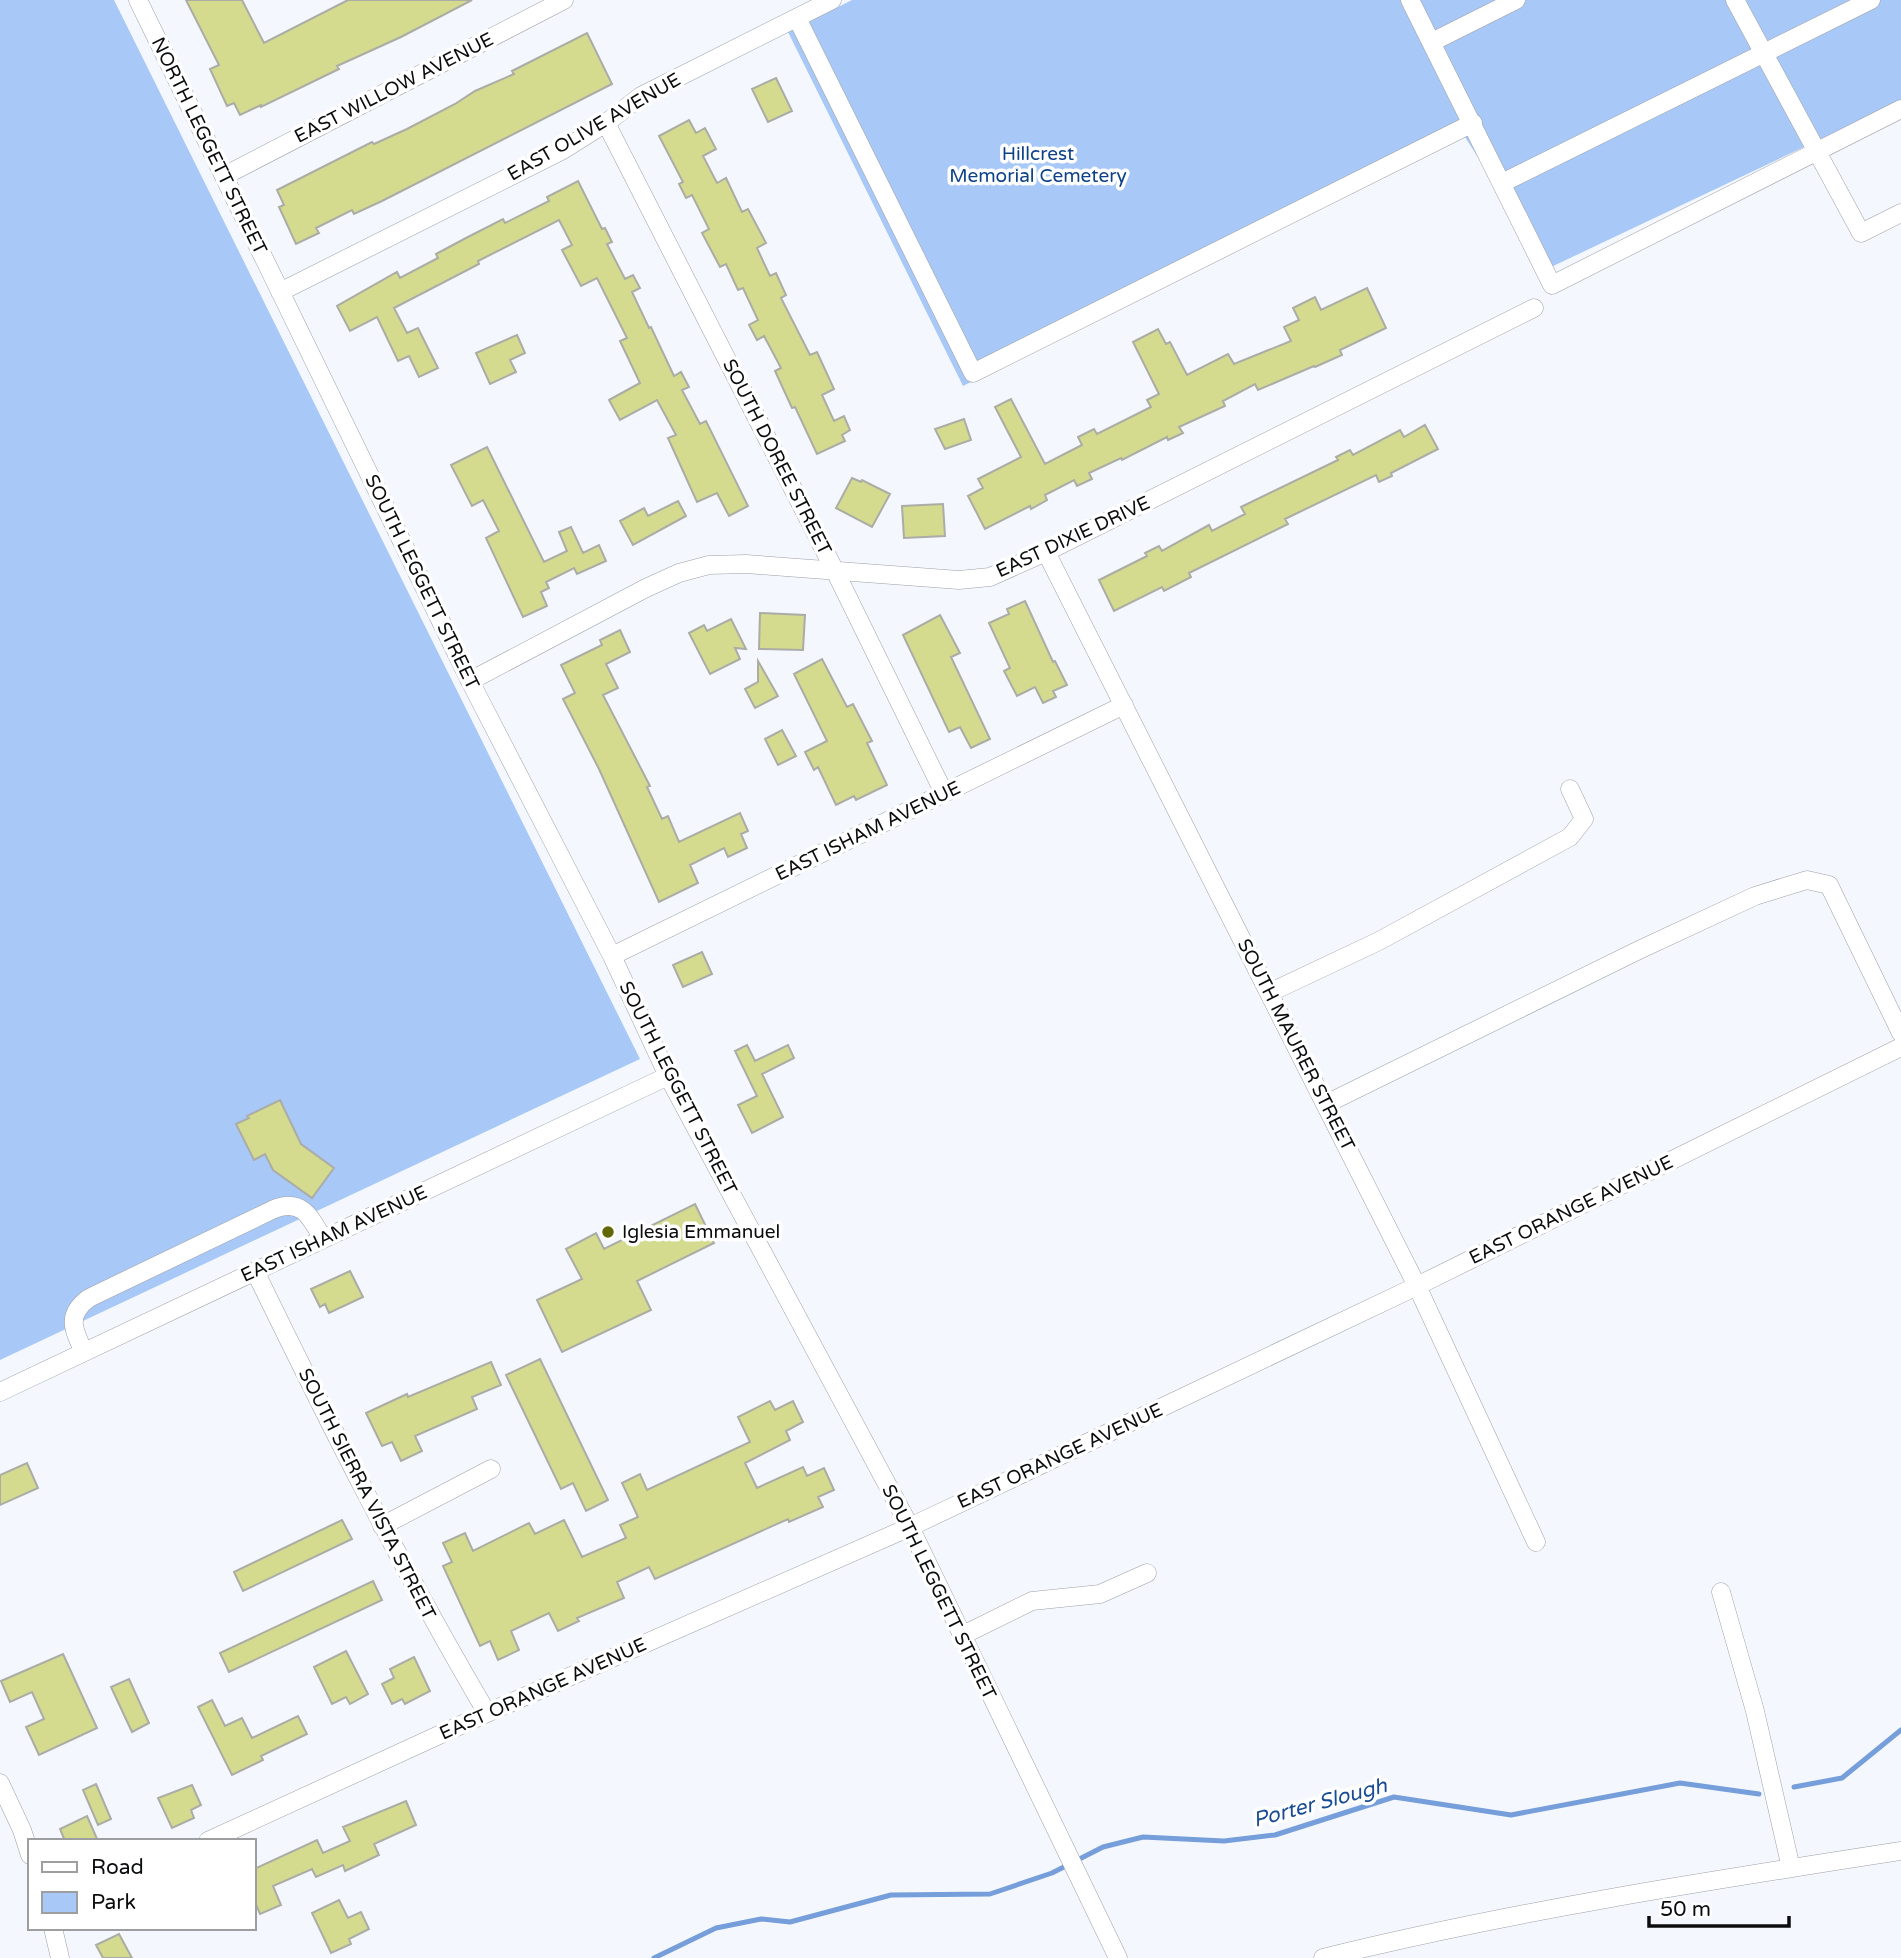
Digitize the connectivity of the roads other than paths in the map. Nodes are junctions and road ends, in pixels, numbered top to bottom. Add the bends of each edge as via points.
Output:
1 (138, 0) edge
2 (564, 0) edge
3 (832, 0) edge
4 (1410, 0) edge
5 (1516, 0) edge
6 (1735, 0) edge
7 (1871, 0) edge
8 (797, 18) junction
9 (1432, 42) junction
10 (1763, 54) junction
11 (1901, 109) edge
12 (606, 123) junction
13 (1473, 123) junction
14 (1816, 152) junction
15 (224, 176) junction
16 (1502, 183) junction
17 (1901, 213) edge
18 (280, 292) junction
19 (1534, 308) dead end
20 (1046, 552) junction
21 (835, 571) junction
22 (470, 681) junction
23 (1124, 705) junction
24 (1570, 789) dead end
25 (944, 793) junction
26 (612, 956) junction
27 (1269, 993) junction
28 (1901, 1033) edge
29 (1901, 1047) edge
30 (668, 1076) junction
31 (1326, 1104) junction
32 (323, 1239) junction
33 (255, 1271) junction
34 (1418, 1286) junction
35 (84, 1352) junction
36 (0, 1392) edge
37 (491, 1469) dead end
38 (382, 1526) junction
39 (910, 1527) junction
40 (1536, 1542) dead end
41 (1147, 1573) dead end
42 (1721, 1592) dead end
43 (963, 1635) junction
44 (487, 1713) junction
45 (0, 1783) edge
46 (212, 1839) edge
47 (28, 1849) edge
48 (1901, 1851) edge
49 (1791, 1868) junction
50 (53, 1930) edge
51 (60, 1958) edge
52 (1118, 1958) edge
53 (1323, 1958) edge

1 - 15 street, NORTH LEGGETT STREET
2 - 15 street, EAST WILLOW AVENUE
3 - 8 street, EAST OLIVE AVENUE
4 - 9 street
5 - 9 street
6 - 10 street
7 - 10 street
8 - 12 street, EAST OLIVE AVENUE via 640,96
8 - 13 street via 973,373
9 - 13 street
10 - 14 street
10 - 16 street
11 - 14 street
12 - 18 street, EAST OLIVE AVENUE
12 - 21 street, SOUTH DOREE STREET
13 - 16 street
14 - 16 street via 1552,285
14 - 17 street via 1861,233
15 - 18 street, NORTH LEGGETT STREET
18 - 22 street, SOUTH LEGGETT STREET
19 - 20 street, EAST DIXIE DRIVE
20 - 21 street, EAST DIXIE DRIVE via 990,577 959,580
20 - 23 street, SOUTH MAURER STREET
21 - 22 street, EAST DIXIE DRIVE via 709,565 679,573
21 - 25 street, SOUTH DOREE STREET
22 - 26 street, SOUTH LEGGETT STREET
23 - 25 street, EAST ISHAM AVENUE
23 - 27 street, SOUTH MAURER STREET
24 - 27 street via 1584,818 1570,837 1390,935
25 - 26 street, EAST ISHAM AVENUE
26 - 30 street, SOUTH LEGGETT STREET
27 - 31 street, SOUTH MAURER STREET
28 - 31 street via 1829,885 1807,880 1755,896 1639,950
29 - 34 street, EAST ORANGE AVENUE
30 - 32 street, EAST ISHAM AVENUE
30 - 39 street, SOUTH LEGGETT STREET
31 - 34 street, SOUTH MAURER STREET
32 - 33 street, EAST ISHAM AVENUE
32 - 35 street via 310,1216 285,1204 78,1306 73,1319
33 - 35 street, EAST ISHAM AVENUE
33 - 38 street, SOUTH SIERRA VISTA STREET
34 - 39 street, EAST ORANGE AVENUE
34 - 40 street, SOUTH MAURER STREET
35 - 36 street, EAST ISHAM AVENUE
37 - 38 street
38 - 44 street, SOUTH SIERRA VISTA STREET
39 - 43 street, SOUTH LEGGETT STREET
39 - 44 street, EAST ORANGE AVENUE
41 - 43 street via 1100,1594 1032,1601
42 - 49 street via 1762,1738
43 - 52 street, SOUTH LEGGETT STREET
44 - 46 street, EAST ORANGE AVENUE
45 - 47 street
48 - 49 street
49 - 53 street via 1582,1902
50 - 51 street

